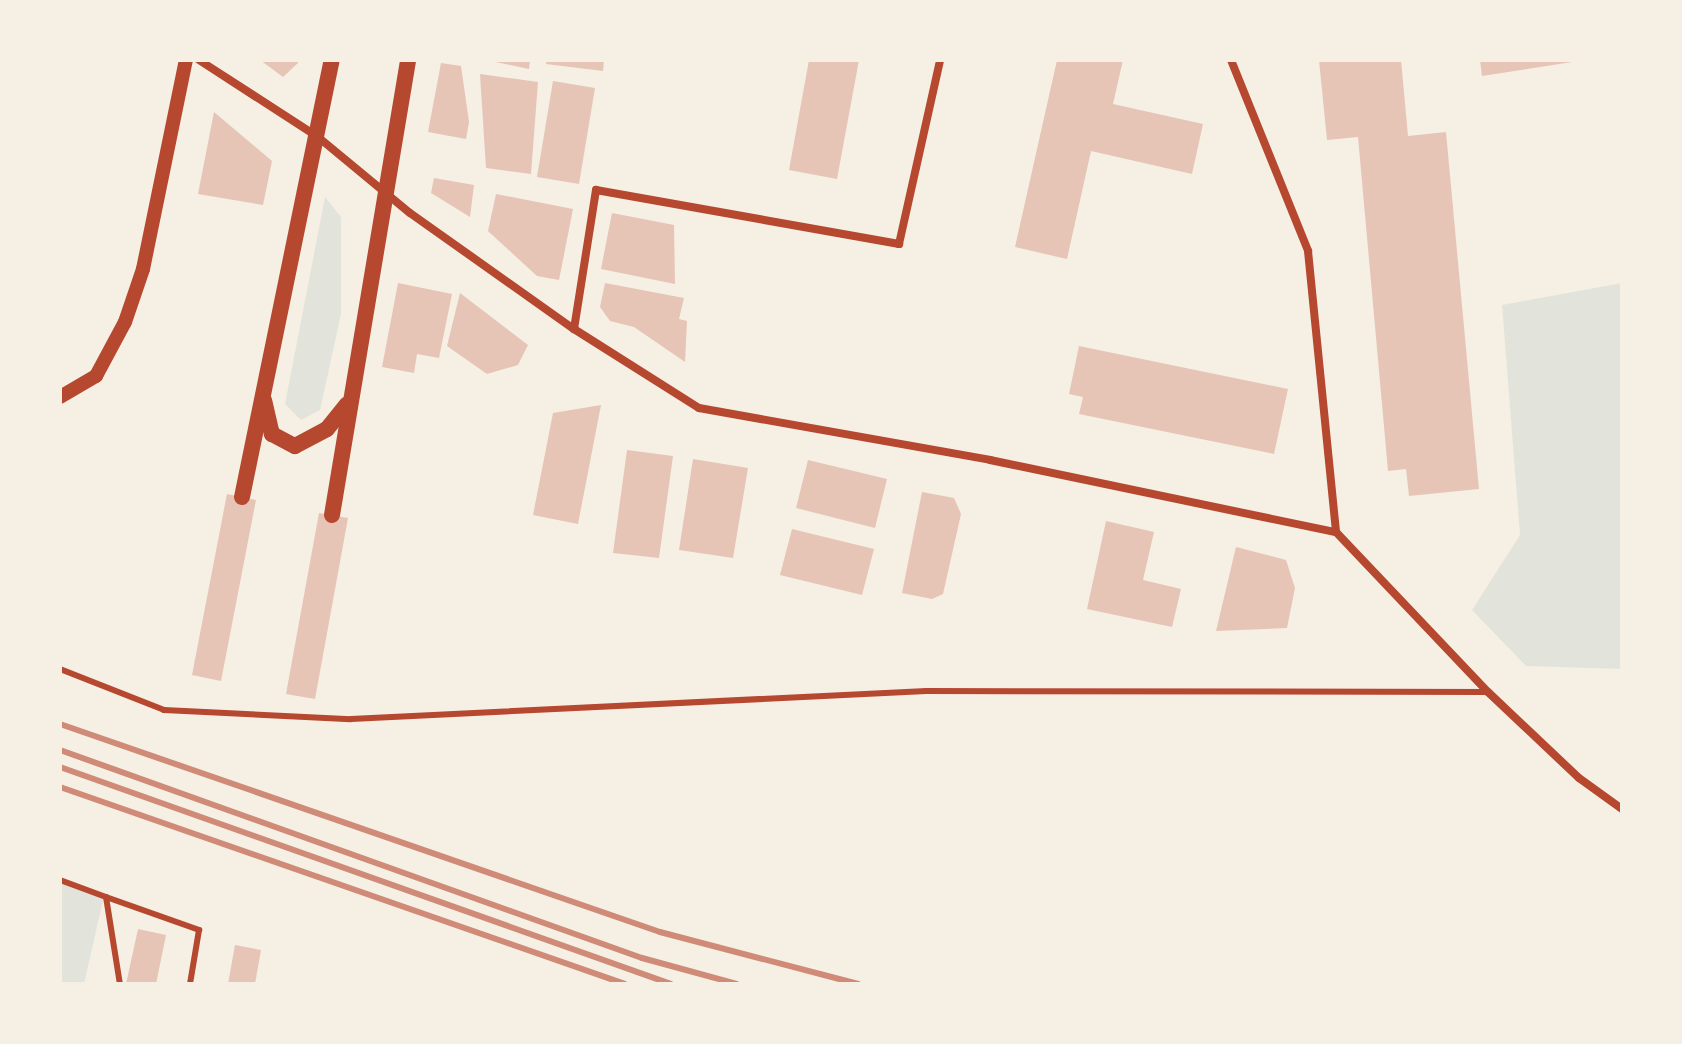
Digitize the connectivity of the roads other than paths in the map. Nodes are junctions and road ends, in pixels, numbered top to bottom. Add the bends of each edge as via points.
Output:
1 (186, 60) edge
2 (199, 60) edge
3 (332, 60) edge
4 (408, 60) edge
5 (940, 60) edge
6 (1231, 60) edge
7 (318, 137) junction
8 (385, 192) junction
9 (574, 329) junction
10 (263, 395) junction
11 (60, 397) edge
12 (347, 404) junction
13 (242, 497) dead end
14 (332, 515) dead end
15 (1336, 532) junction
16 (60, 669) edge
17 (1488, 692) junction
18 (1622, 809) edge
19 (60, 880) edge
20 (106, 897) junction
21 (120, 984) edge
22 (190, 984) edge

1 - 11 street via 143,269 125,322 96,376
2 - 7 street
3 - 7 main road
4 - 8 main road
5 - 9 street via 899,244 596,190
6 - 15 street via 1308,251
7 - 8 street
7 - 10 main road
8 - 9 street
8 - 12 main road
9 - 15 street via 699,408 990,460
10 - 12 main road via 272,434 295,446 327,429
10 - 13 main road
12 - 14 main road
15 - 17 street
16 - 17 lane via 164,710 351,719 926,691
17 - 18 street via 1579,778
19 - 20 lane
20 - 21 lane
20 - 22 lane via 199,930

